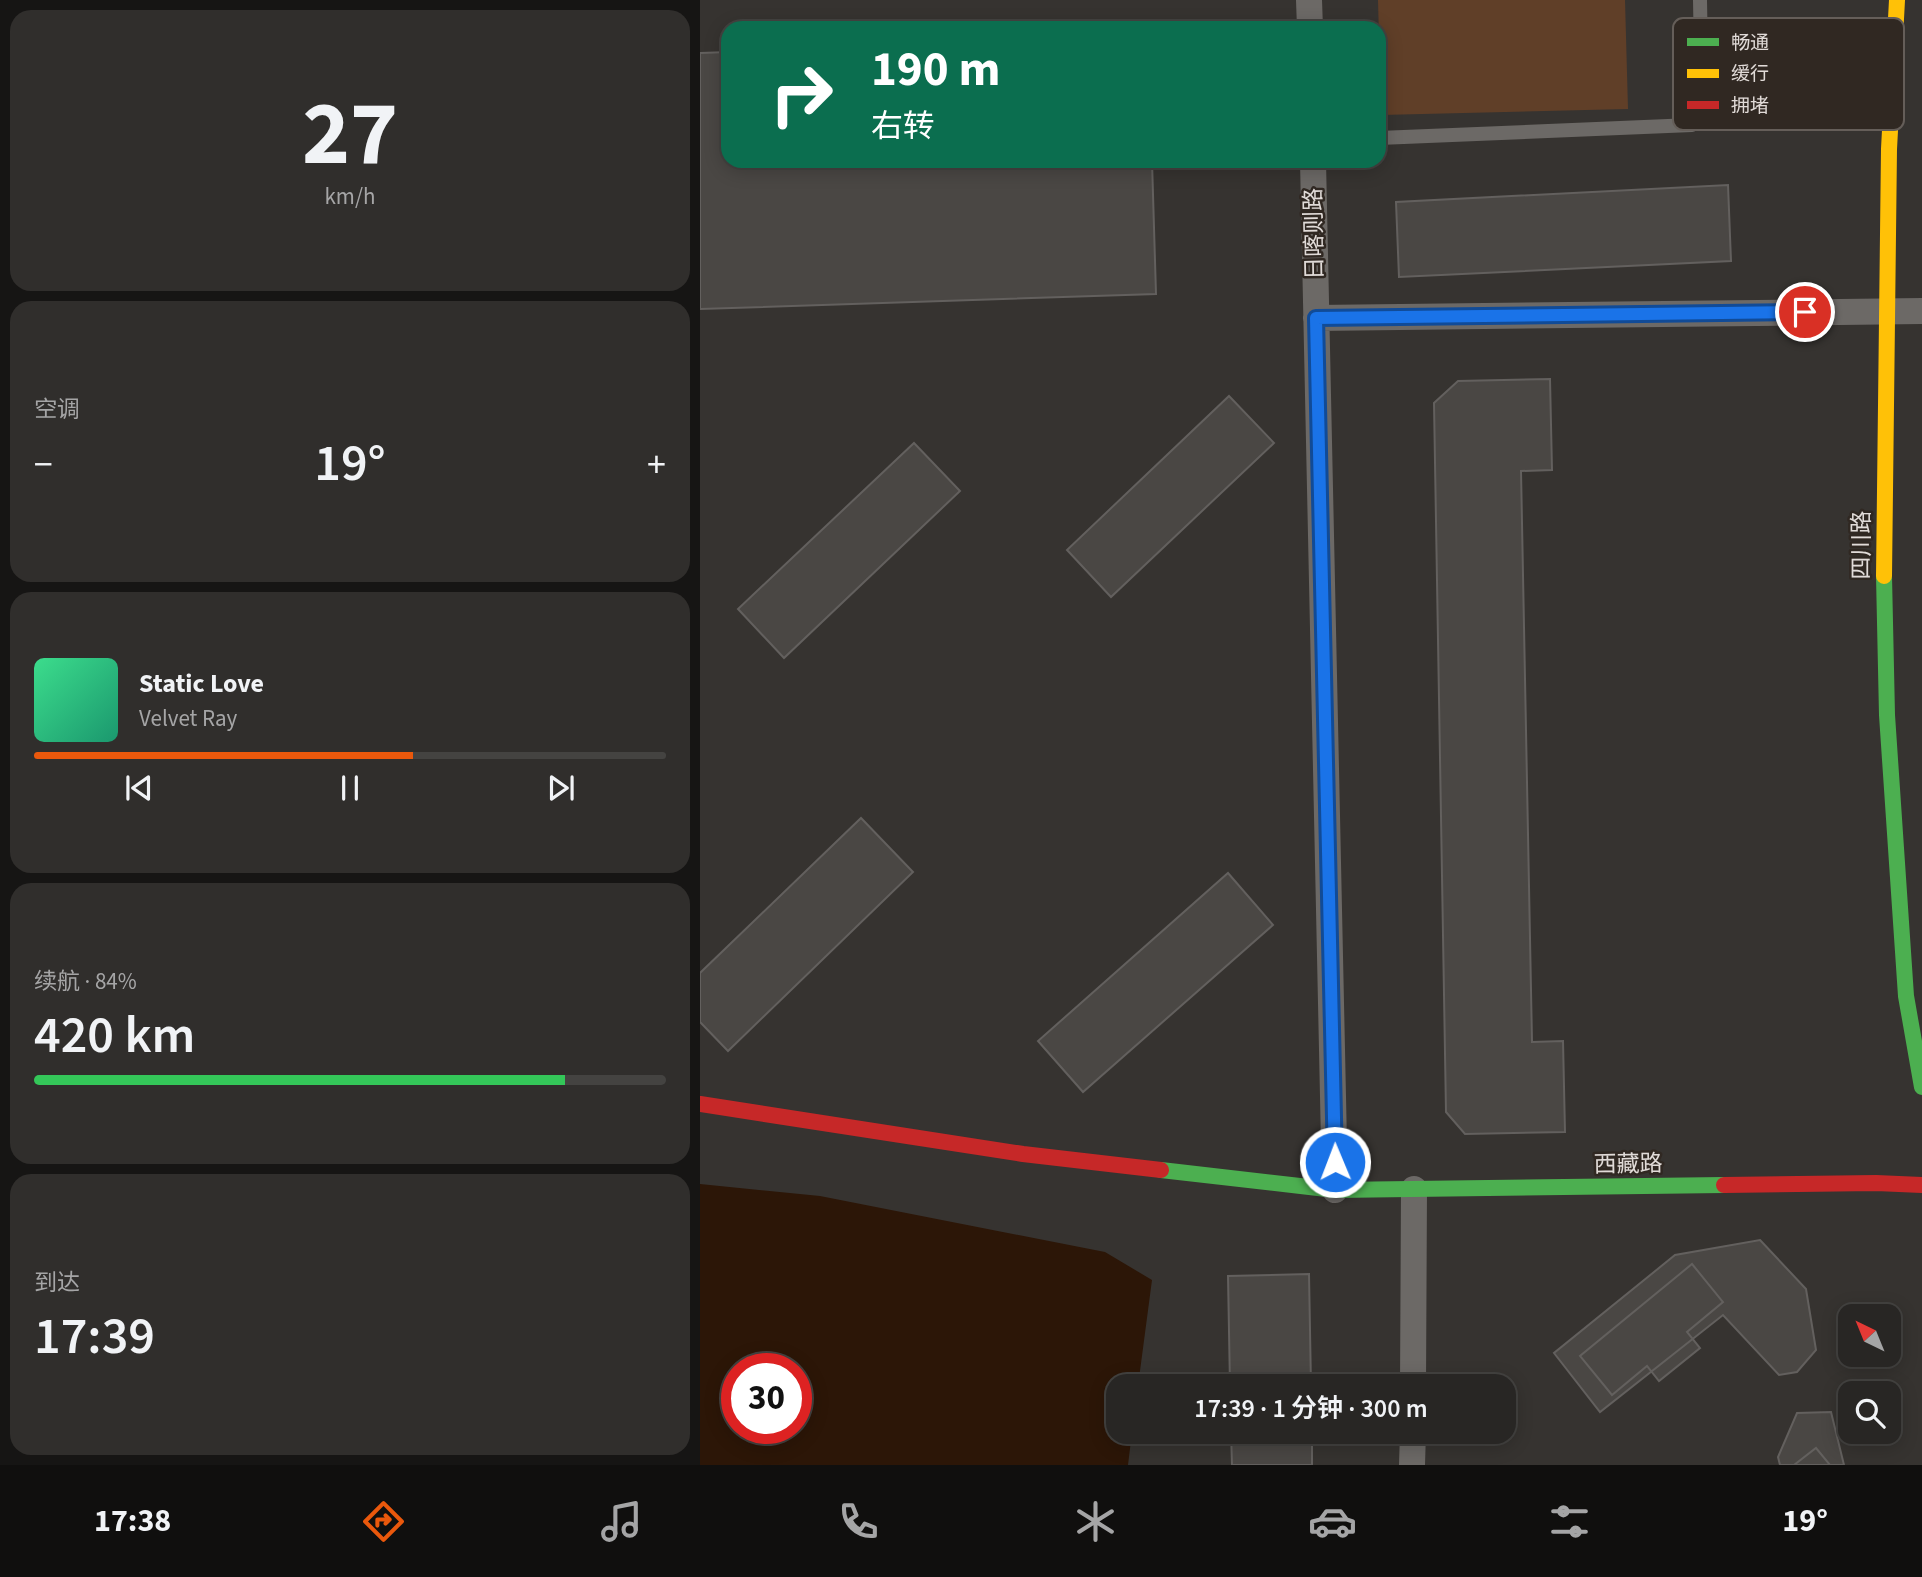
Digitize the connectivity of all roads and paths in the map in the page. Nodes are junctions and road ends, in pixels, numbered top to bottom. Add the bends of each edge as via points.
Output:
1 (1309, 0) edge
2 (1700, 0) edge
3 (1897, 0) edge
4 (1700, 18) edge
5 (1896, 18) edge
6 (1310, 21) edge
7 (1673, 126) edge
8 (1890, 130) edge
9 (1386, 138) edge
10 (1313, 168) edge
11 (1886, 310) junction
12 (1922, 311) edge
13 (1316, 318) junction
14 (1922, 1087) edge
15 (700, 1104) edge
16 (1922, 1185) edge
17 (1335, 1189) junction
18 (1414, 1189) junction
19 (1413, 1374) edge
20 (1413, 1444) edge
21 (1412, 1465) edge

1 - 6 street
2 - 4 lane
3 - 5 street, 四川路
7 - 9 lane
8 - 11 street, 四川路
10 - 13 street, 日喀则路
11 - 12 street
11 - 13 street
11 - 14 street, 四川路 via 1883,544 1887,715 1906,996
13 - 17 street, 日喀则路
15 - 17 street, 西藏路 via 1023,1154
16 - 18 street, 西藏路
17 - 18 street, 西藏路
18 - 19 street
20 - 21 street

